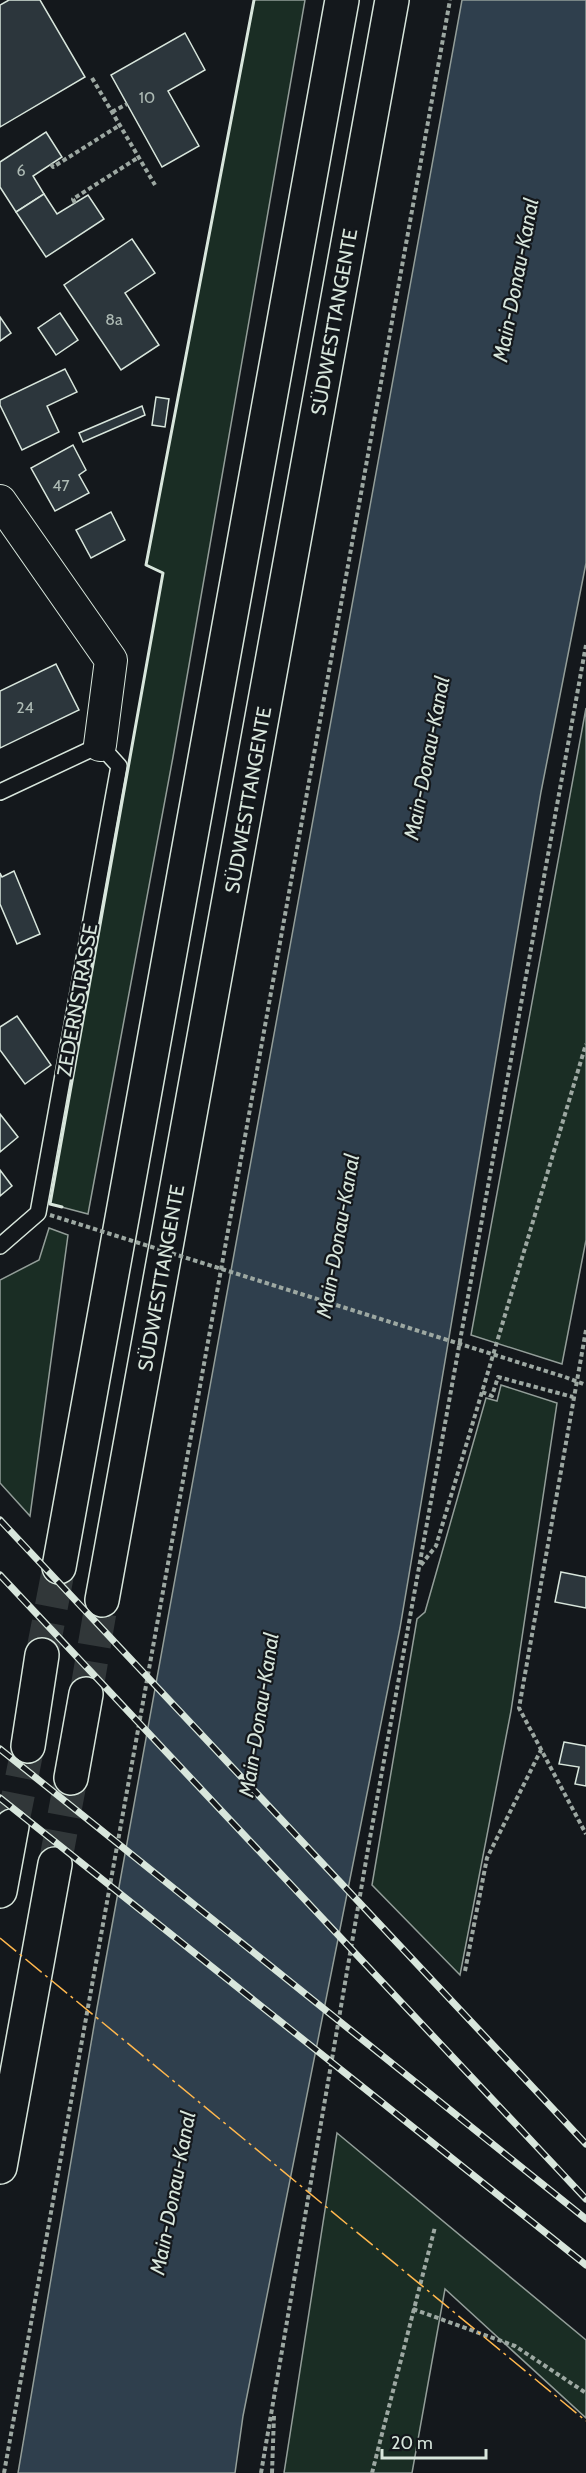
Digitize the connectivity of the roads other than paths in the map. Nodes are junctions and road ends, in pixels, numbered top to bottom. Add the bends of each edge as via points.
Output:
1 (342, 0) edge
2 (392, 0) edge
3 (0, 501) edge
4 (100, 745) junction
5 (0, 792) edge
6 (0, 1246) edge
7 (59, 1567) tunnel mouth
8 (102, 1600) tunnel mouth
9 (42, 1655) tunnel mouth
10 (86, 1694) tunnel mouth
11 (28, 1746) tunnel mouth
12 (71, 1778) tunnel mouth
13 (12, 1826) tunnel mouth
14 (55, 1864) tunnel mouth
15 (0, 1891) edge
16 (0, 2167) edge

1 - 7 highway
2 - 8 highway, SÜDWESTTANGENTE
3 - 4 street via 111,660
4 - 5 lane
4 - 6 lane, ZEDERNSTRASSE via 119,766 38,1213
9 - 11 highway
10 - 12 highway
13 - 15 highway
14 - 16 highway

